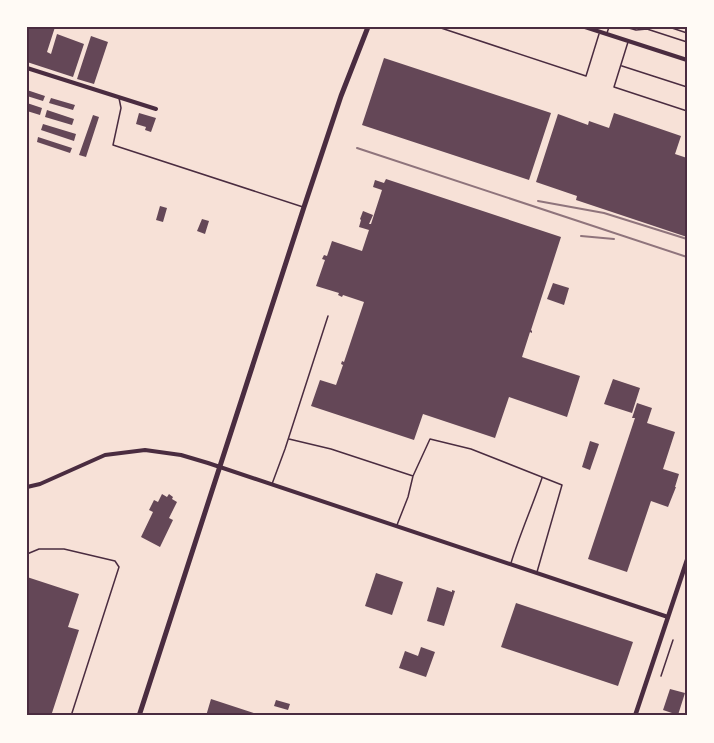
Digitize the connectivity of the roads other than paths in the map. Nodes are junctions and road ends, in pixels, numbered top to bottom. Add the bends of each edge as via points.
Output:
1 (368, 27) edge
2 (438, 27) edge
3 (585, 27) edge
4 (609, 27) edge
5 (669, 27) edge
6 (600, 32) junction
7 (687, 33) edge
8 (607, 34) junction
9 (629, 41) junction
10 (687, 60) edge
11 (621, 65) junction
12 (27, 68) edge
13 (687, 87) edge
14 (119, 97) junction
15 (156, 109) dead end
16 (687, 110) edge
17 (304, 207) junction
18 (328, 316) dead end
19 (289, 439) junction
20 (220, 468) junction
21 (413, 476) junction
22 (543, 477) junction
23 (272, 485) junction
24 (27, 487) edge
25 (397, 526) junction
26 (27, 554) edge
27 (687, 560) edge
28 (510, 564) junction
29 (537, 573) junction
30 (668, 616) junction
31 (71, 716) edge
32 (139, 716) edge
33 (635, 716) edge

1 - 17 main road
2 - 6 lane via 586,76
3 - 6 street
4 - 8 lane
5 - 7 lane
6 - 8 street
8 - 9 street
9 - 10 street
9 - 11 lane
11 - 13 lane
11 - 16 lane via 614,87
12 - 14 street
14 - 15 street
14 - 17 lane via 121,108 113,145
17 - 20 main road
18 - 19 lane
19 - 21 lane
19 - 23 lane
20 - 23 street
20 - 24 street via 181,455 144,450 105,455
20 - 32 main road
21 - 22 lane via 430,439 471,449
21 - 25 lane
22 - 28 lane
22 - 29 lane via 562,485
23 - 25 street
25 - 28 street
26 - 31 lane via 39,549 64,549 115,561 119,567
27 - 30 street
28 - 29 street
29 - 30 street
30 - 33 street

